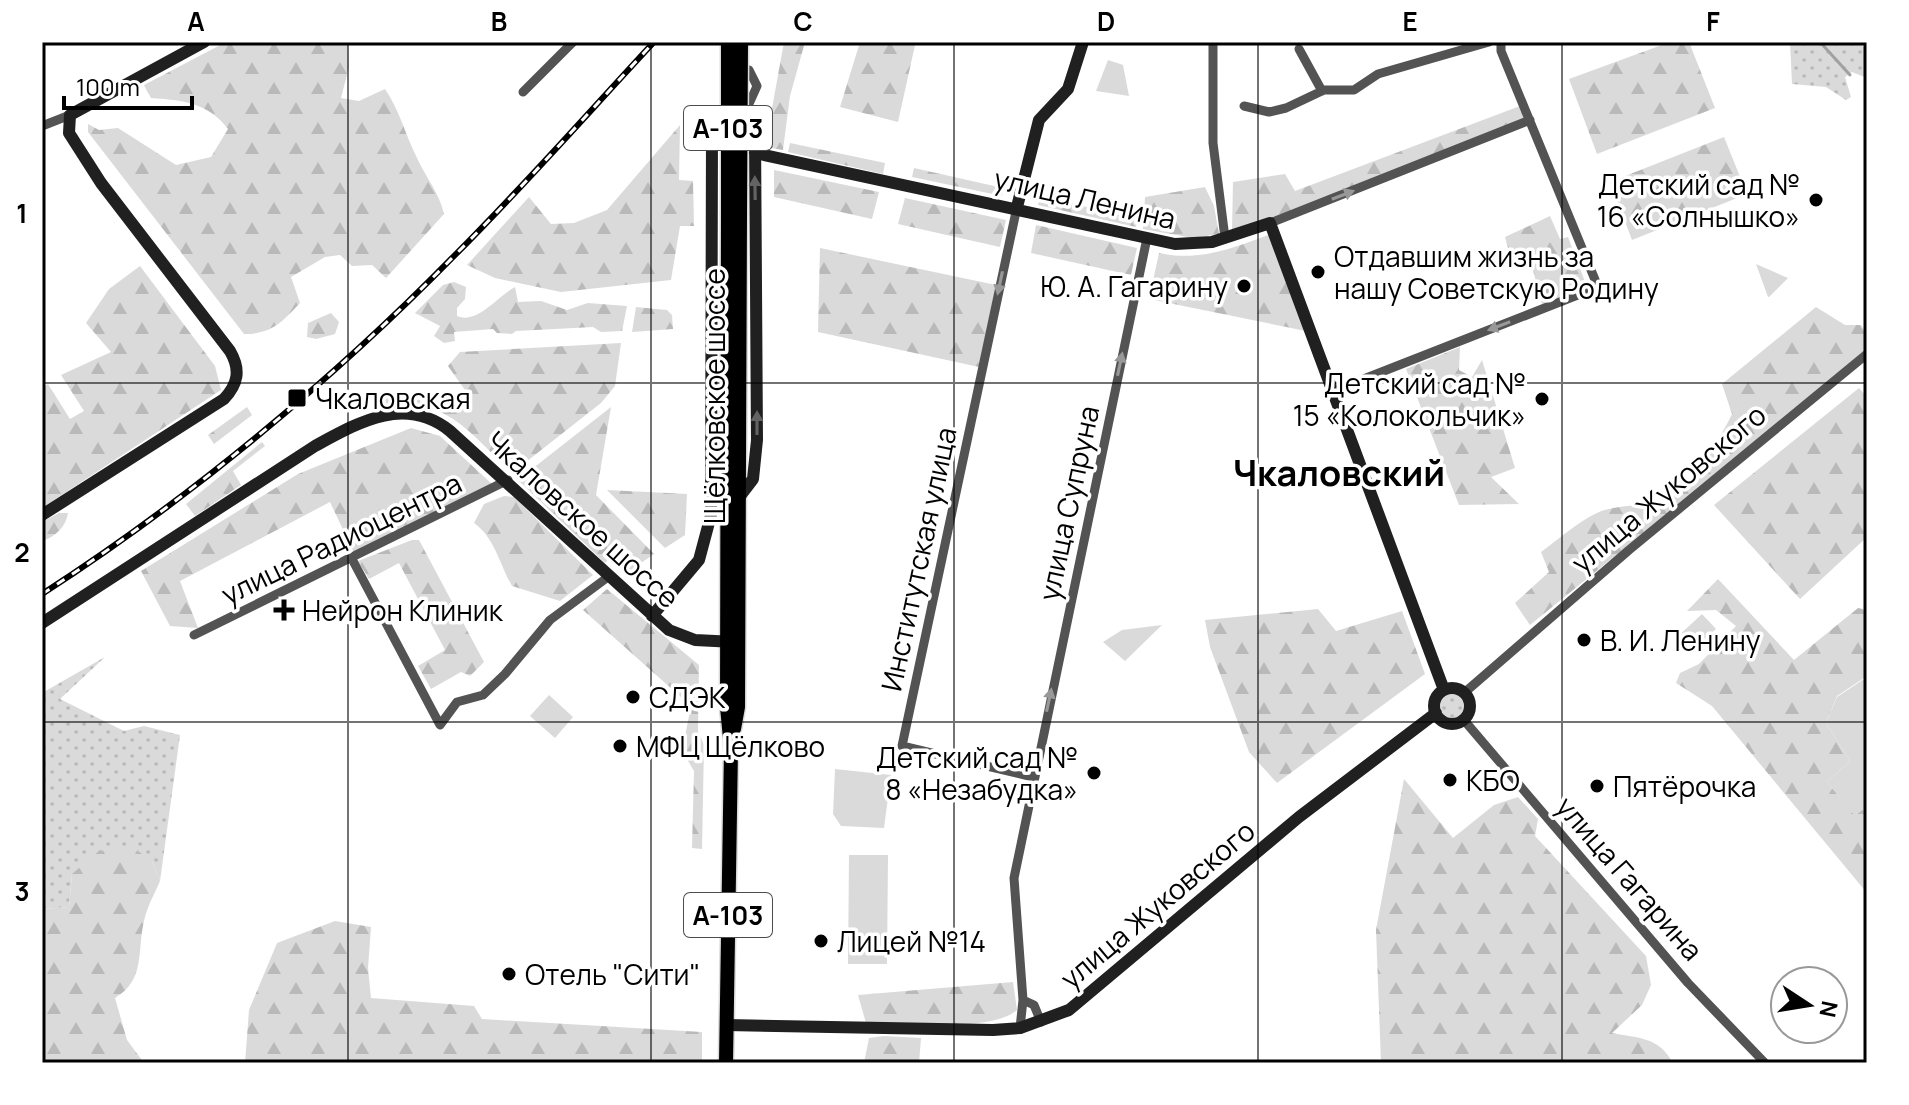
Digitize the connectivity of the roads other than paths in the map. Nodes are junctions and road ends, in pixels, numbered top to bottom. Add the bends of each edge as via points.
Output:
1 (204, 42) edge
2 (573, 42) edge
3 (728, 42) edge
4 (741, 42) edge
5 (1083, 42) edge
6 (1489, 42) edge
7 (1501, 42) edge
8 (1213, 44) edge
9 (1457, 47) edge
10 (1299, 49) dead end
11 (749, 70) dead end
12 (1322, 91) junction
13 (523, 92) dead end
14 (1244, 106) dead end
15 (70, 115) junction
16 (744, 115) junction
17 (1530, 120) junction
18 (42, 126) edge
19 (755, 153) junction
20 (1017, 207) junction
21 (734, 214) junction
22 (1270, 223) junction
23 (1147, 238) junction
24 (1225, 238) junction
25 (1867, 354) edge
26 (1333, 391) junction
27 (508, 480) junction
28 (740, 496) junction
29 (42, 515) edge
30 (352, 559) junction
31 (608, 577) junction
32 (665, 602) junction
33 (728, 615) junction
34 (652, 616) junction
35 (42, 623) edge
36 (669, 630) junction
37 (194, 635) dead end
38 (733, 640) junction
39 (700, 641) junction
40 (727, 672) junction
41 (1444, 690) junction
42 (1464, 693) junction
43 (1436, 713) junction
44 (1463, 719) junction
45 (731, 749) junction
46 (1033, 777) junction
47 (1023, 1000) junction
48 (1041, 1022) junction
49 (726, 1025) junction
50 (1020, 1028) junction
51 (726, 1063) edge
52 (1765, 1063) edge

1 - 15 street
2 - 13 street
3 - 21 main road, Щёлковское шоссе / А-103, bridge
4 - 21 main road, Щёлковское шоссе / А-103, bridge
5 - 20 street, Институтская улица via 1068,89 1039,120
6 - 9 street
7 - 17 street
8 - 24 street via 1213,143
9 - 12 street via 1378,74 1354,90
10 - 12 street
11 - 16 street via 757,86
12 - 14 street via 1277,110
15 - 18 street
15 - 29 street via 69,133 230,351 237,381 224,399
16 - 19 street, А-103 via 755,133
16 - 32 street, А-103 via 719,114 712,130 710,527 699,560
22 -> 17 street, улица Ленина
17 -> 26 street via 1598,287
19 - 20 street, улица Ленина
28 -> 19 street, А-103 via 753,479 757,440
20 - 23 street, улица Ленина
20 -> 46 street, Институтская улица via 902,746
21 - 28 main road, Щёлковское шоссе / А-103
21 - 33 main road, Щёлковское шоссе / А-103
22 - 24 street, улица Ленина
22 - 26 street
23 - 24 street, улица Ленина via 1191,246
46 -> 23 street, улица Супруна
25 - 42 street, улица Жуковского
26 - 41 street
27 - 30 street, улица Радиоцентра
27 - 31 street, Чкаловское шоссе
27 - 35 street, Чкаловское шоссе via 440,423 425,416 389,414 350,427 305,452
28 - 38 main road, Щёлковское шоссе / А-103
30 - 31 street via 440,725 457,702 483,695 550,620
30 - 37 street, улица Радиоцентра
31 - 32 street via 653,603
31 - 34 street, Чкаловское шоссе
32 - 34 street, А-103
32 - 36 street
33 - 38 main road, Щёлковское шоссе / А-103
33 - 39 street via 719,633
34 - 36 street, Чкаловское шоссе
36 - 39 street, Чкаловское шоссе
38 - 39 street, Чкаловское шоссе
38 - 40 main road, Щёлковское шоссе / А-103
38 - 45 main road, Щёлковское шоссе / А-103 via 738,707
39 - 40 street via 716,648
40 - 45 main road, Щёлковское шоссе / А-103
41 - 42 street
41 - 43 street via 1436,697
42 - 44 street via 1469,709
43 - 44 street via 1448,723
43 - 48 street, улица Жуковского via 1265,845 1080,1002
44 - 52 street, улица Гагарина via 1679,972
45 - 49 main road, Щёлковское шоссе / А-103
46 - 47 street via 1014,878
47 - 48 street via 1034,1005
47 - 50 street
48 - 50 street, улица Жуковского
49 - 50 street, улица Жуковского
49 - 51 main road, Щёлковское шоссе / А-103

